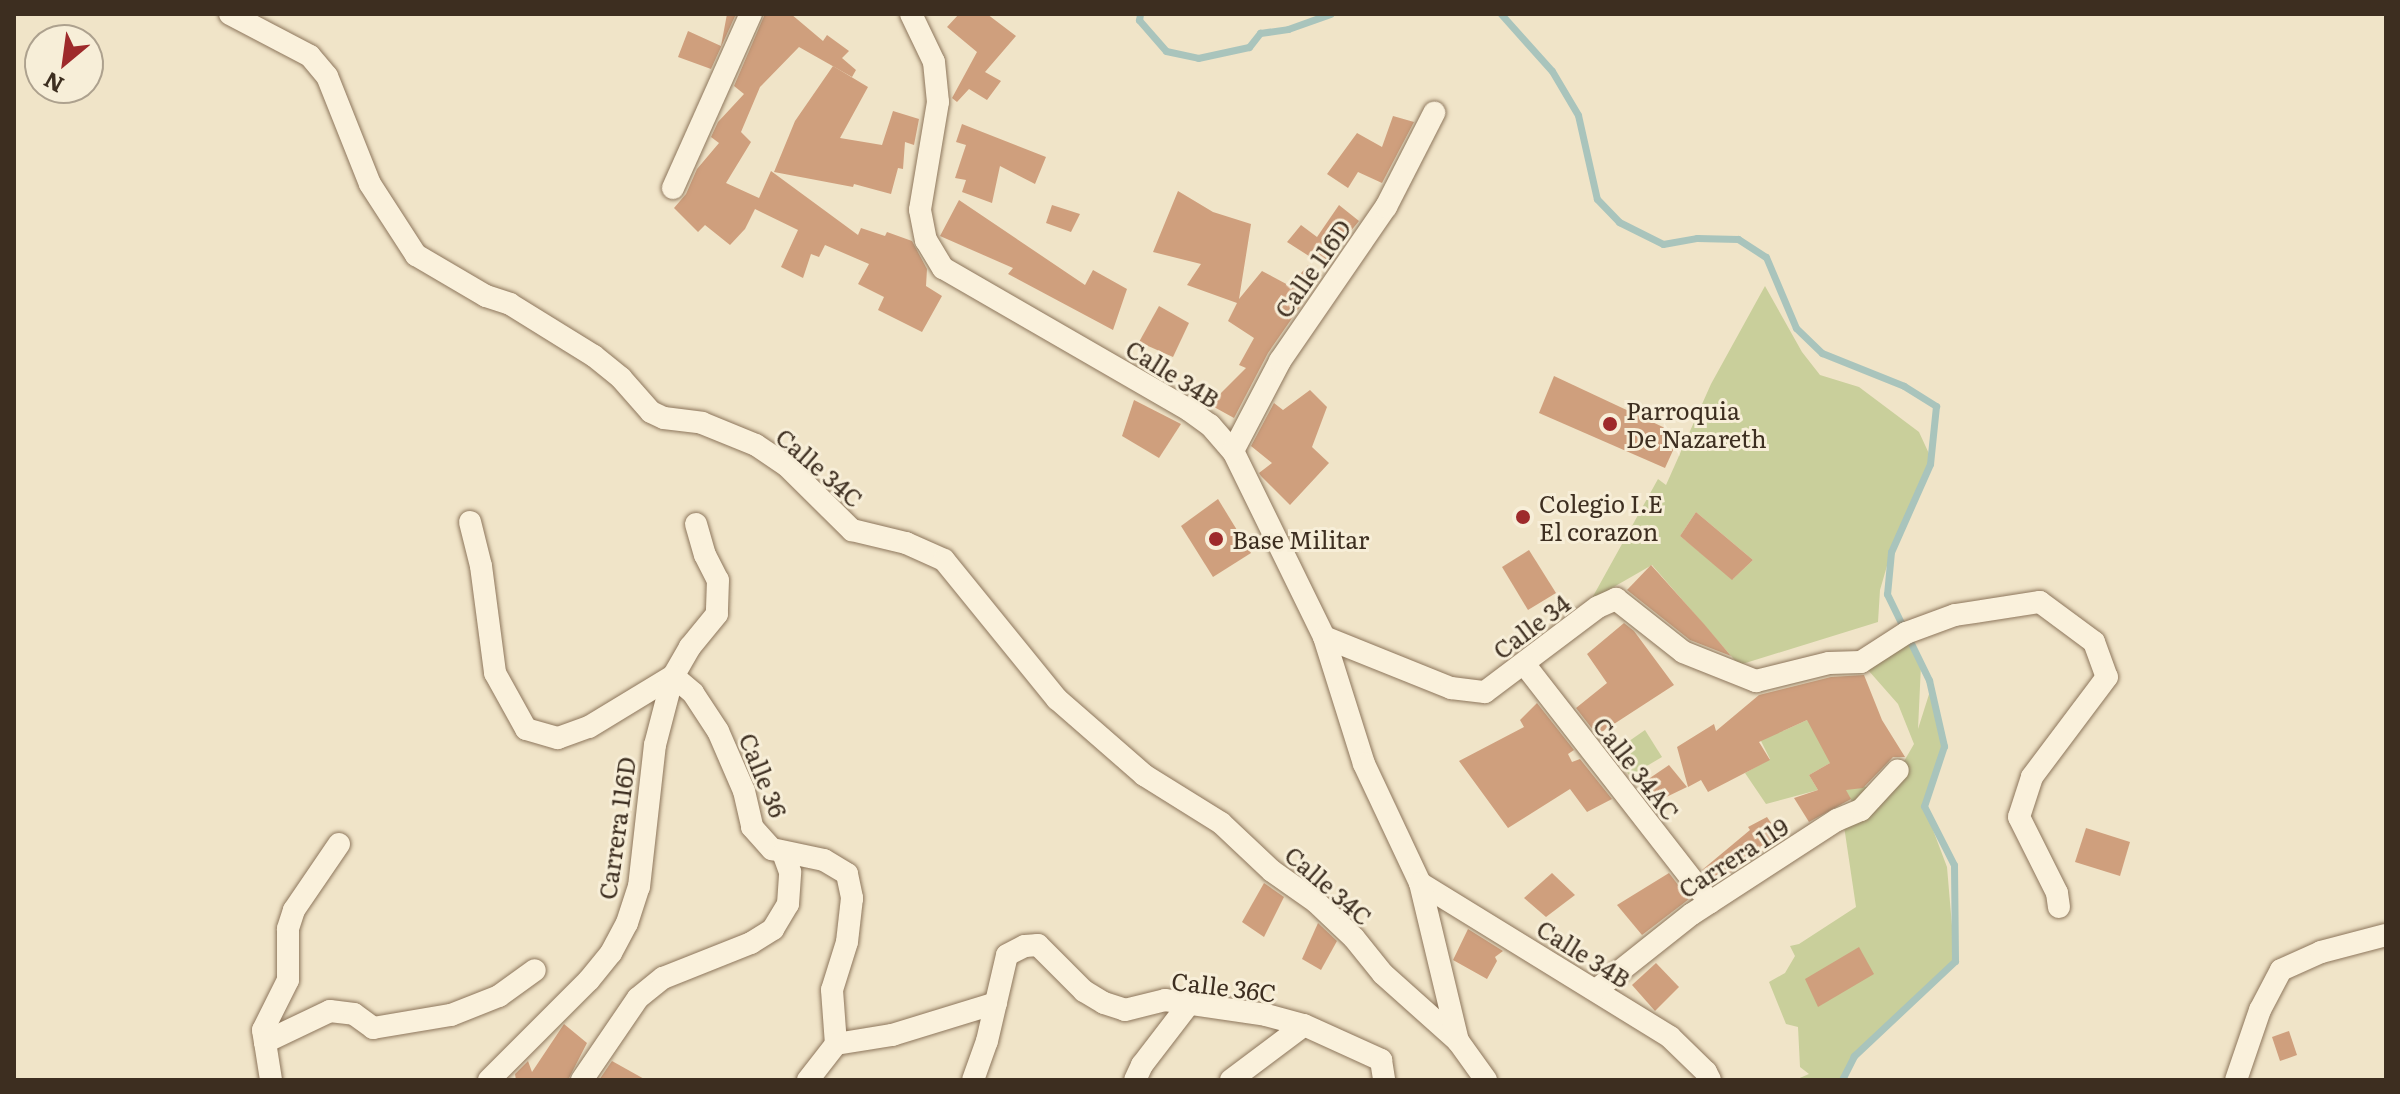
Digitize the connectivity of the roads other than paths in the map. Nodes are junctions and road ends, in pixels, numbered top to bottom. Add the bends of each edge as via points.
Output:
1 (230, 14) edge
2 (751, 14) edge
3 (911, 14) edge
4 (1434, 113) dead end
5 (673, 188) dead end
6 (1233, 451) junction
7 (470, 522) dead end
8 (696, 524) dead end
9 (1324, 637) junction
10 (1525, 665) junction
11 (673, 676) junction
12 (1898, 770) dead end
13 (339, 844) dead end
14 (783, 853) junction
15 (1420, 883) junction
16 (1710, 903) junction
17 (2059, 907) dead end
18 (2386, 935) edge
19 (535, 970) dead end
20 (1596, 990) junction
21 (996, 1003) junction
22 (1188, 1005) junction
23 (1303, 1026) junction
24 (1458, 1041) junction
25 (265, 1042) junction
26 (836, 1044) junction
27 (271, 1080) edge
28 (489, 1080) edge
29 (582, 1080) edge
30 (808, 1080) edge
31 (973, 1080) edge
32 (1135, 1080) edge
33 (1231, 1080) edge
34 (1384, 1080) edge
35 (1486, 1080) edge
36 (1710, 1080) edge
37 (2236, 1080) edge

1 - 24 street, Calle 34C via 310,56 327,76 370,184 416,255 594,356 651,412 702,423 756,445 786,465 852,530 906,543 944,560 1068,709 1133,767 1221,823 1272,871 1316,902 1383,974
2 - 5 street
3 - 6 street, Calle 34B via 934,62 938,102 920,210 926,240 943,268 1189,410
4 - 6 street, Calle 116D via 1386,207 1280,361
6 - 9 street, Calle 34B
7 - 11 street via 495,673 526,729 558,738 589,727
8 - 11 street via 718,580 717,614
9 - 10 street, Calle 34 via 1462,689 1485,692
9 - 15 street, Calle 34B via 1364,764
10 - 16 street, Calle 34AC
10 - 17 street, Calle 34 via 1598,607 1616,599 1683,652 1756,681 1829,663 1854,663 1906,633 1955,615 2040,602 2094,642 2107,677 2032,777 2019,817
11 - 14 street, Calle 36 via 693,693 718,731 744,791 752,827 772,849
11 - 28 street, Carrera 116D via 651,766 639,887 627,923 589,980
12 - 16 street, Carrera 119 via 1861,810 1837,820
13 - 25 street via 294,910 288,929 288,980 263,1030
14 - 26 street, Calle 36 via 824,860 847,874 852,898 847,942 832,990
14 - 29 street via 790,872 788,904 773,929 638,998
15 - 20 street, Calle 34B
15 - 24 street, Calle 34B
16 - 20 street, Carrera 119 via 1657,938
18 - 37 street via 2321,952 2281,970 2260,1010
19 - 25 street via 499,996 451,1015 373,1028 354,1014 330,1011
20 - 36 street, Calle 34B via 1670,1037
21 - 22 street, Calle 36C via 1007,955 1038,945 1084,991 1125,1010 1165,1000
21 - 26 street via 892,1035
21 - 31 street
22 - 23 street, Calle 36C via 1266,1015
22 - 32 street
23 - 33 street
23 - 34 street, Calle 36C via 1381,1060
24 - 35 street, Calle 34C
25 - 27 street
26 - 30 street

